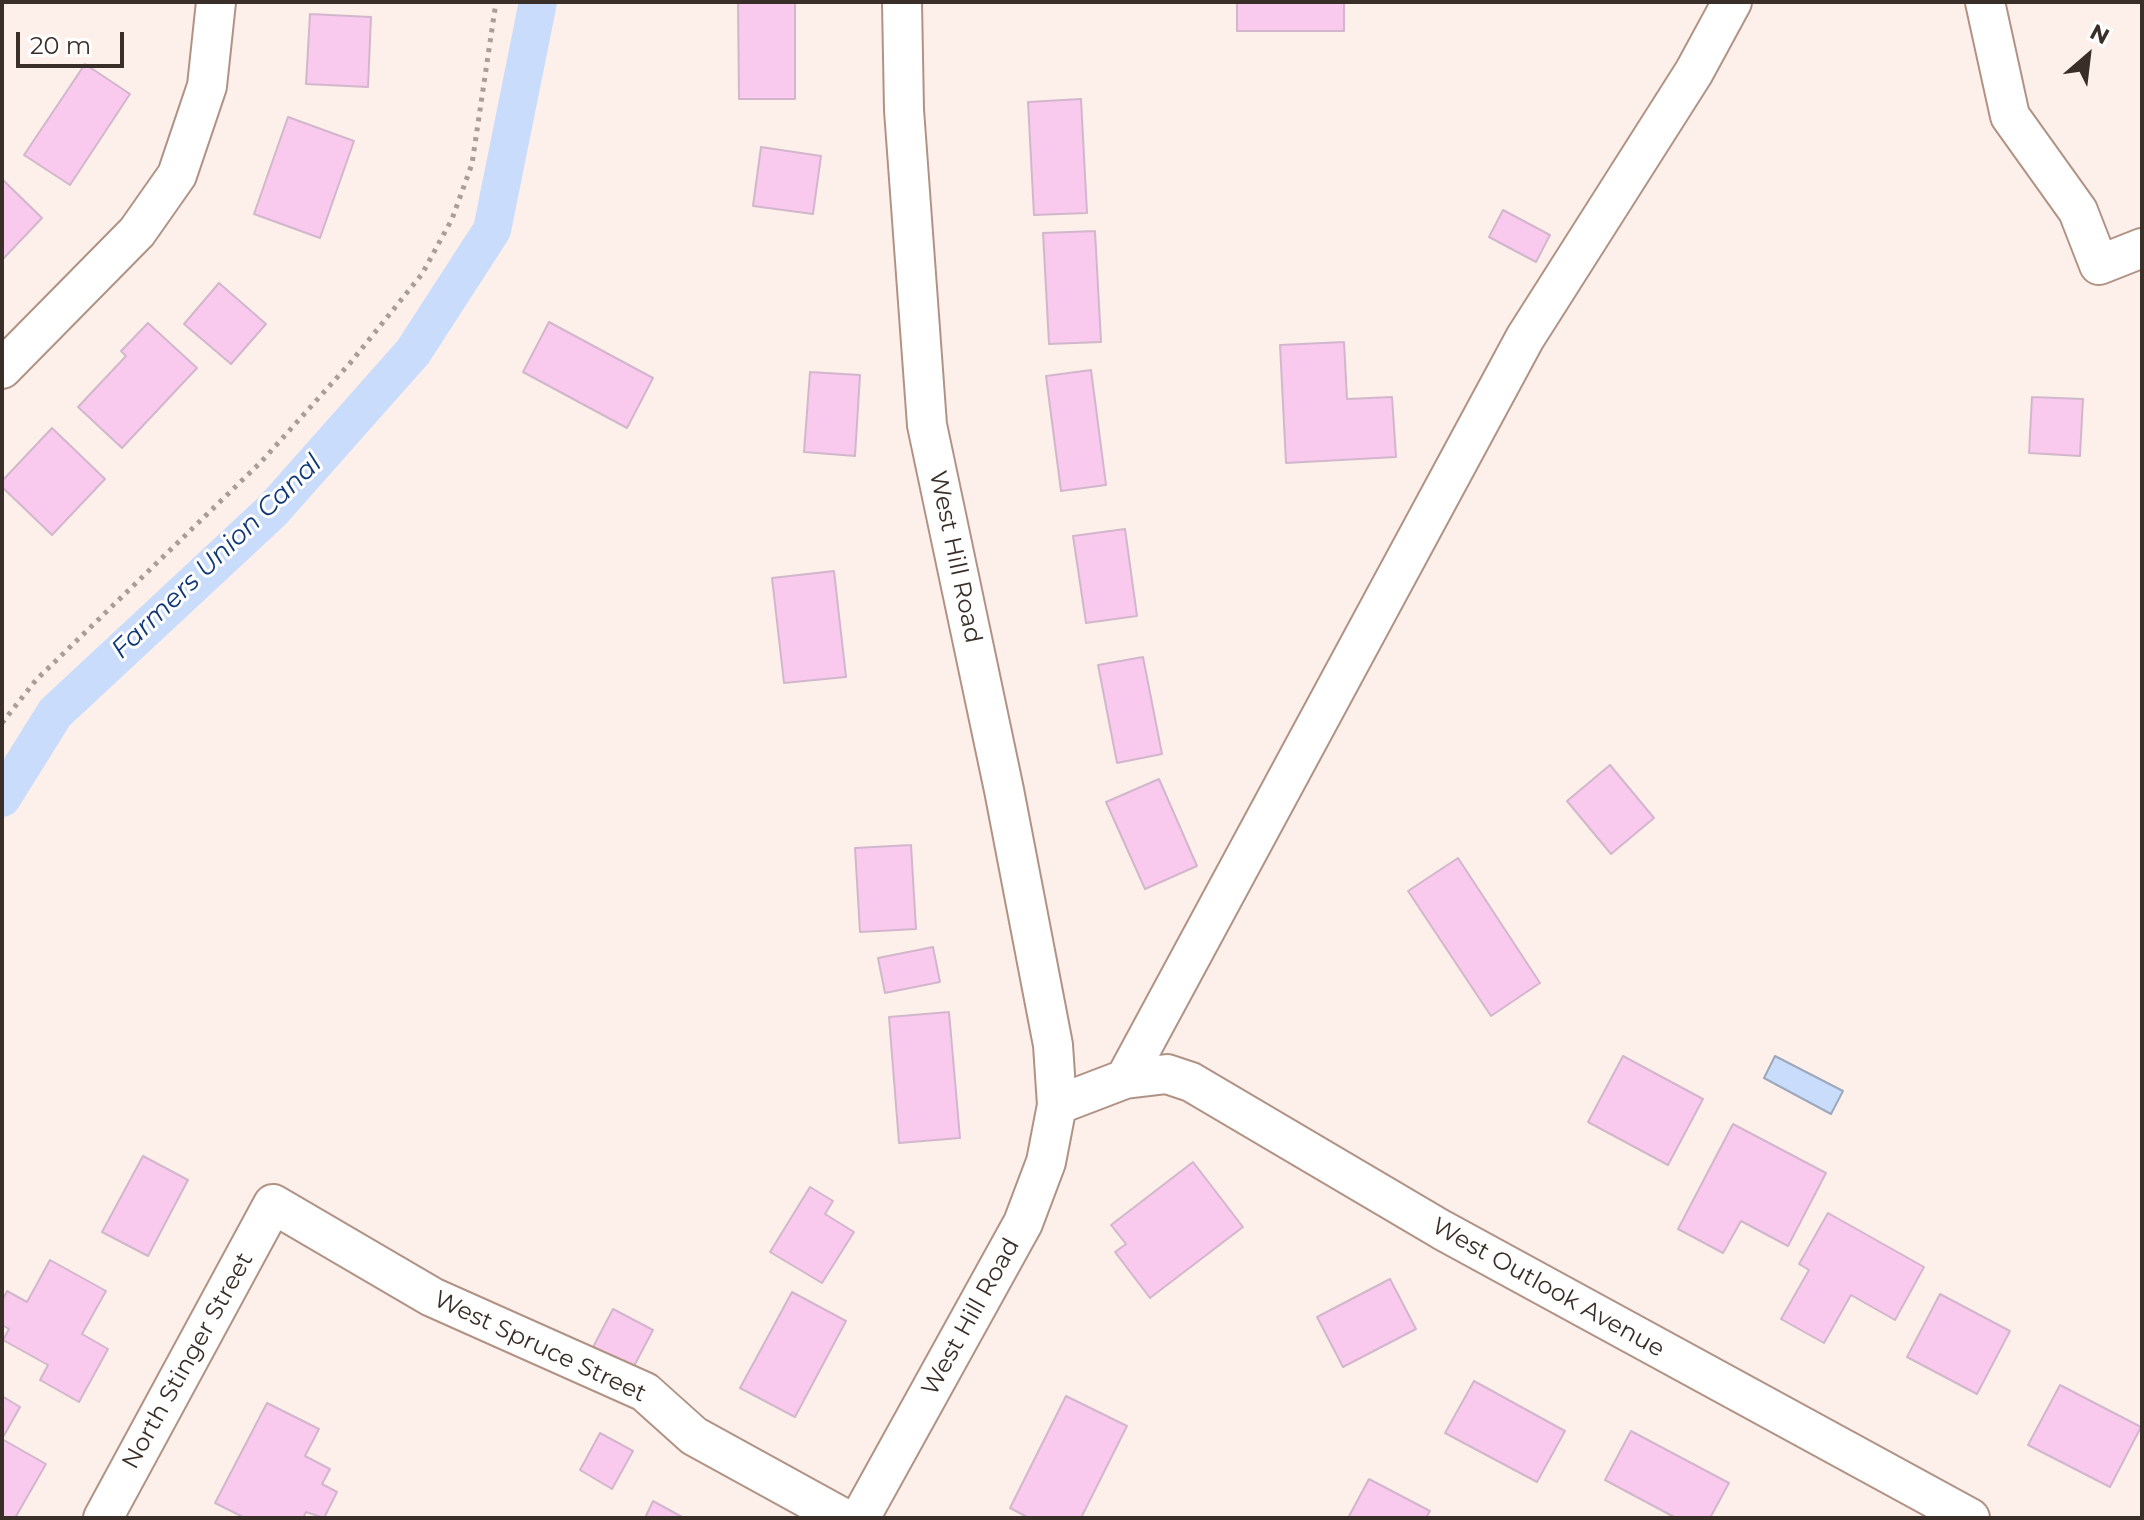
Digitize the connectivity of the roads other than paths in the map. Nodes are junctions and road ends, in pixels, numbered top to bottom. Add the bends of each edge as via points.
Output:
1 (216, 2) edge
2 (902, 2) edge
3 (1732, 2) edge
4 (1985, 2) edge
5 (2142, 248) edge
6 (2, 369) edge
7 (1125, 1079) junction
8 (1057, 1105) junction
9 (273, 1204) joint
10 (103, 1518) edge
11 (843, 1518) edge
12 (860, 1518) edge
13 (1970, 1518) edge

1 - 6 street via 207,86 177,175 137,232
2 - 8 street, West Hill Road via 904,110 927,425 1053,1045
3 - 7 street via 1694,72 1525,338
4 - 5 street via 2010,116 2078,211 2099,265
7 - 8 street
7 - 13 street, West Outlook Avenue via 1167,1074 1191,1082 1442,1230
8 - 12 street, West Hill Road via 1046,1162 1023,1223
9 - 10 street, North Stinger Street
9 - 11 street, West Spruce Street via 432,1297 645,1392 694,1436

